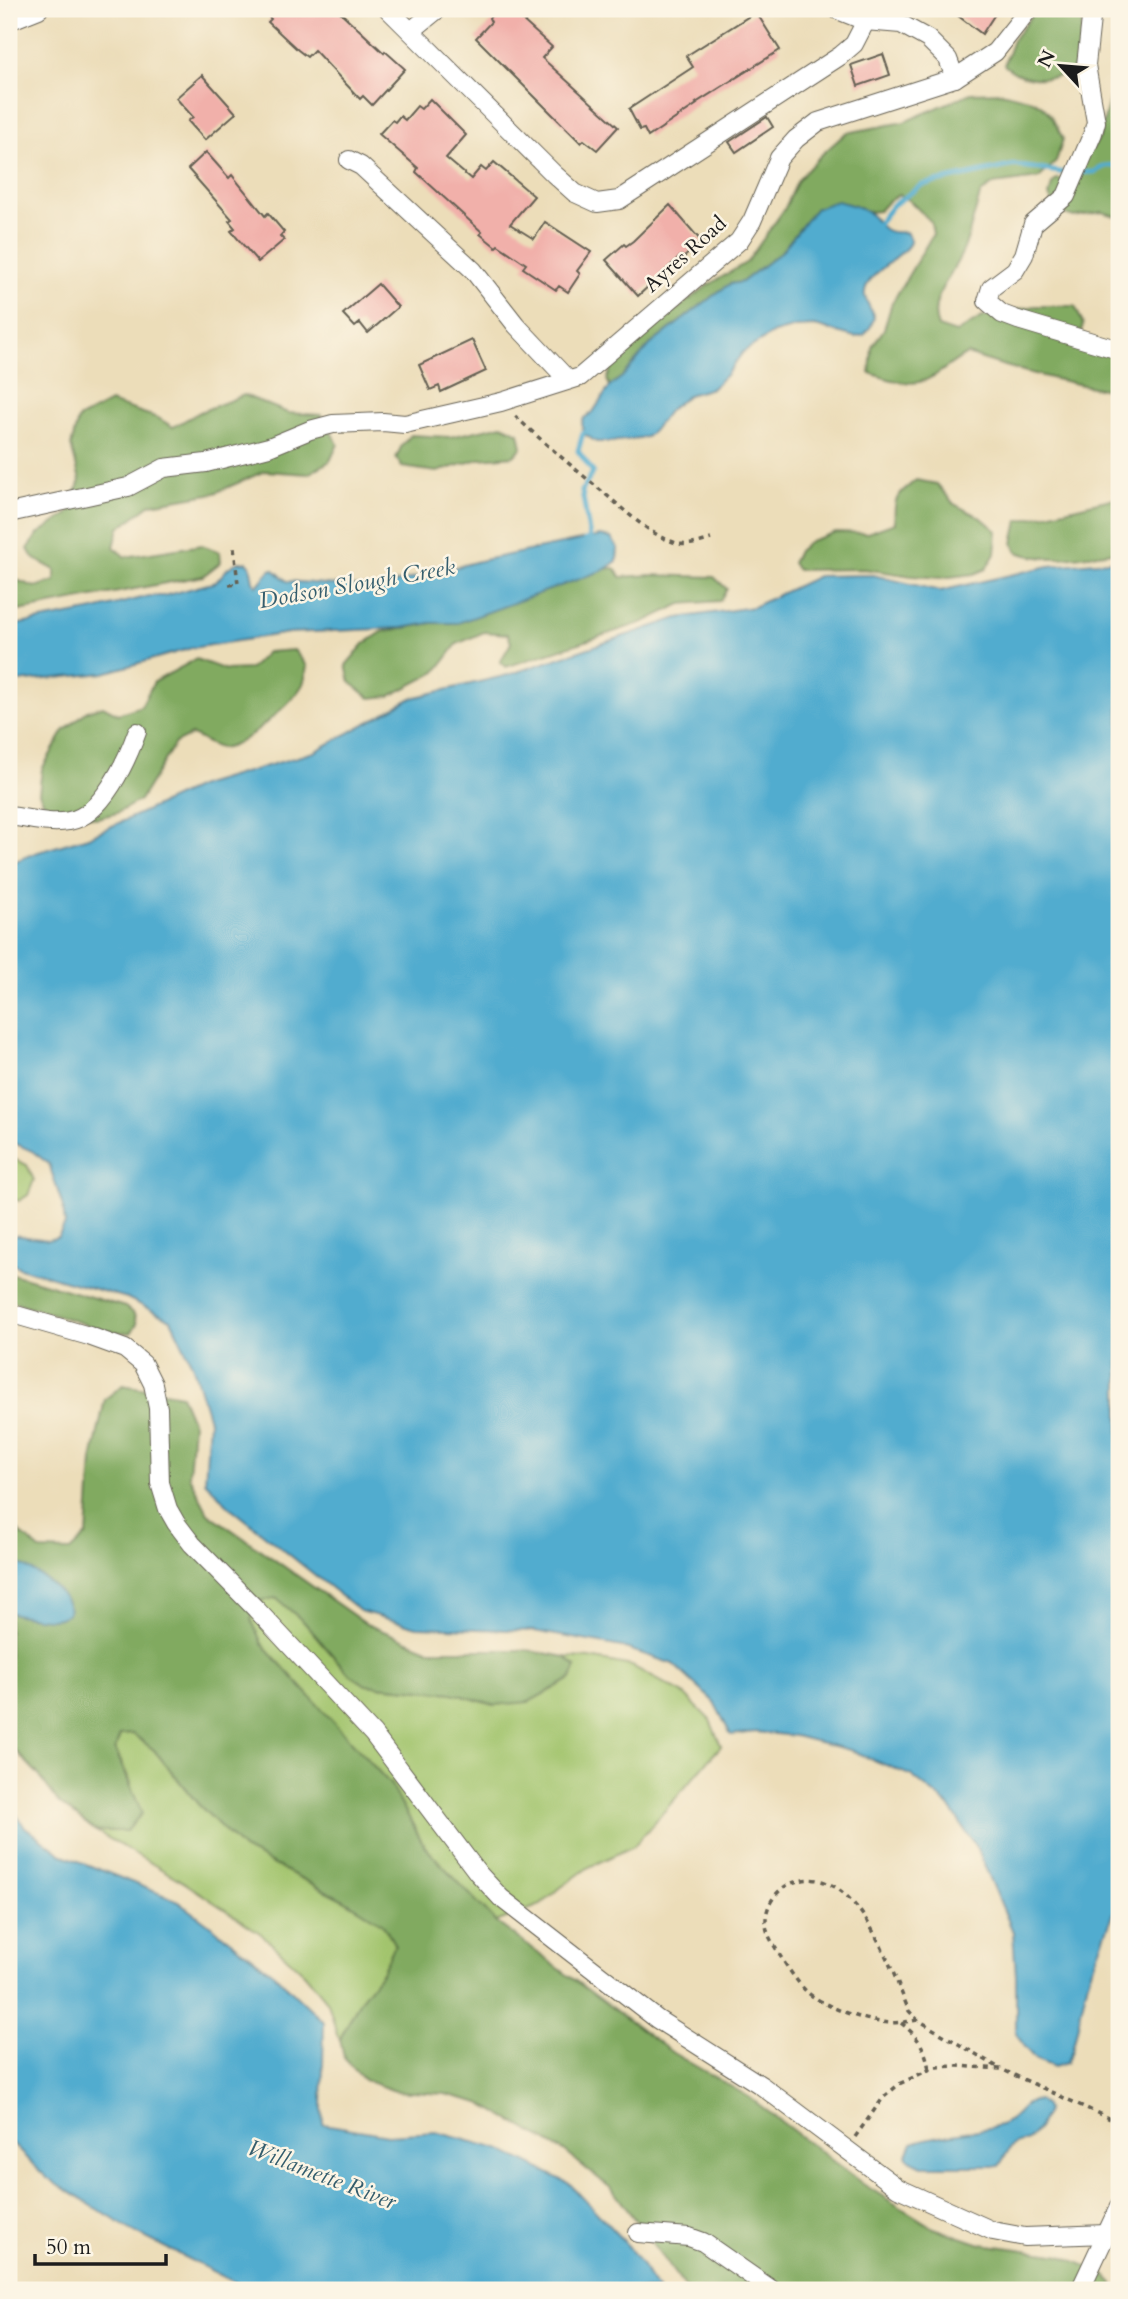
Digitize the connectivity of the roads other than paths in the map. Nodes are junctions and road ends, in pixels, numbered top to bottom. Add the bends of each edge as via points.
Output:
1 (39, 9) edge
2 (388, 9) edge
3 (438, 9) edge
4 (835, 9) edge
5 (1029, 9) edge
6 (1092, 9) edge
7 (869, 15) edge
8 (9, 20) edge
9 (411, 31) junction
10 (955, 78) junction
11 (349, 160) dead end
12 (1119, 350) edge
13 (568, 380) junction
14 (9, 513) edge
15 (137, 732) dead end
16 (9, 816) edge
17 (9, 1313) edge
18 (1119, 2207) edge
19 (638, 2233) dead end
20 (1107, 2234) junction
21 (772, 2290) edge
22 (1080, 2290) edge

1 - 8 street
2 - 9 street
3 - 9 street
4 - 7 street
5 - 10 street, Ayres Road via 995,52
6 - 12 street via 1086,65 1096,122 1083,159 1064,199 1033,224 1024,255 1015,270 992,288 987,301 1018,320
7 - 9 street via 854,44 841,56 619,200 597,203 568,187
7 - 10 street via 901,24 928,39 948,58
10 - 13 street, Ayres Road via 818,122 796,139 779,158 739,241 580,377
11 - 13 street via 464,260
13 - 14 street, Ayres Road via 501,402 405,424 333,424 269,447 164,468 128,487
15 - 16 street via 119,774 79,819 43,821
17 - 20 street via 125,1349 143,1364 158,1408 160,1483 176,1523 373,1734 500,1898 657,2019 762,2086 898,2188 993,2231 1025,2237
18 - 20 street
19 - 21 street via 703,2242
20 - 22 street

